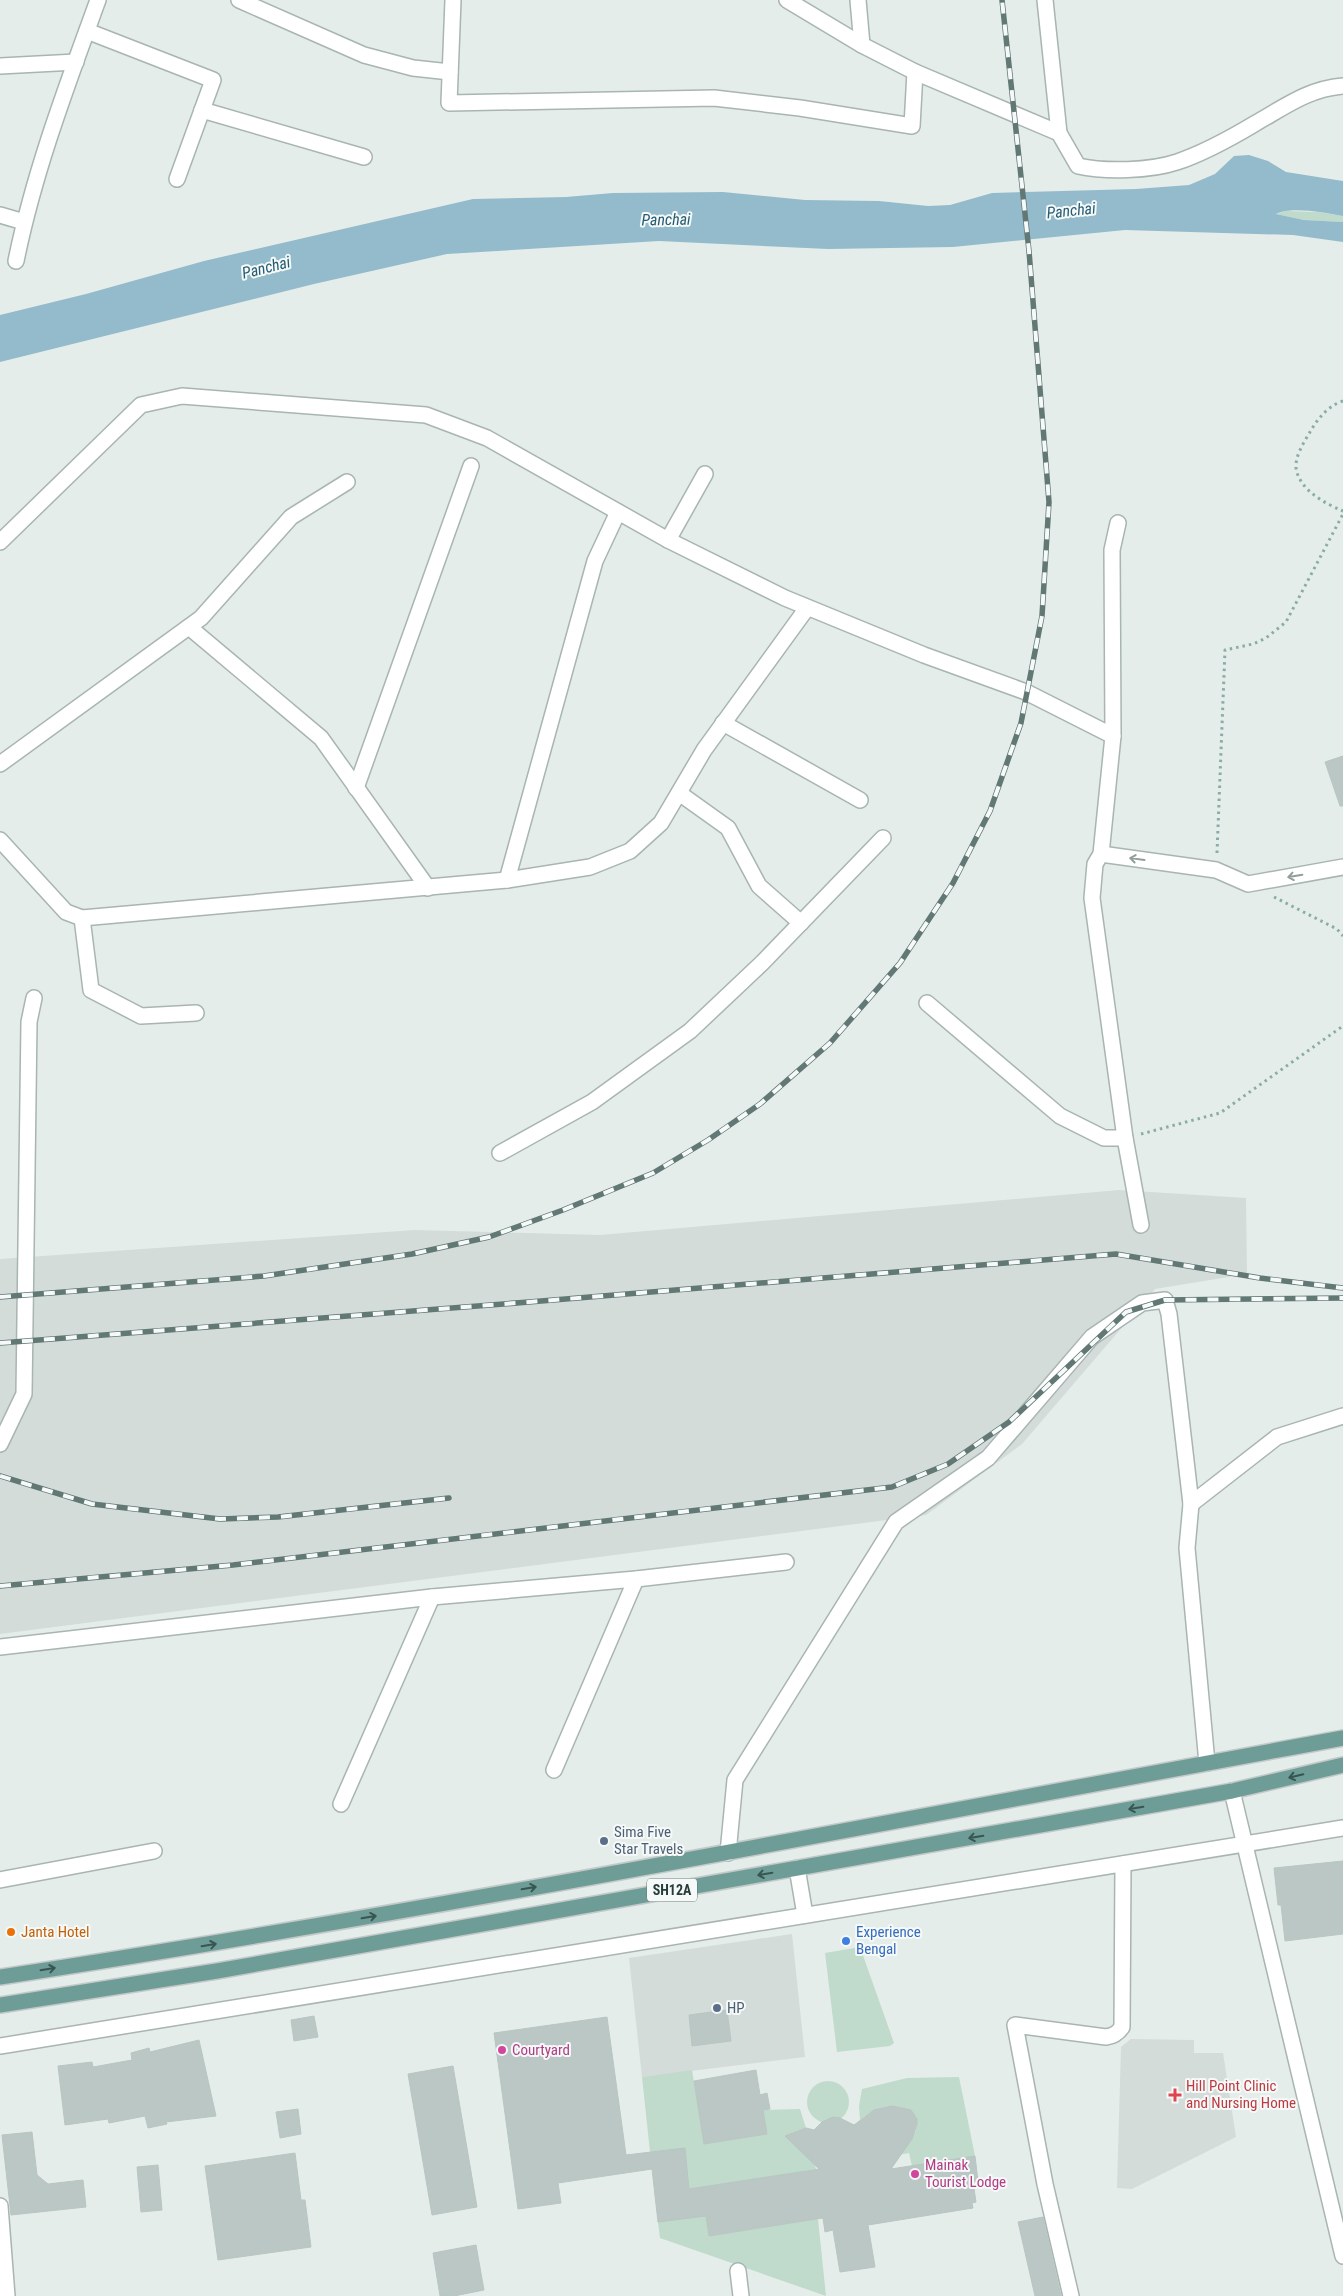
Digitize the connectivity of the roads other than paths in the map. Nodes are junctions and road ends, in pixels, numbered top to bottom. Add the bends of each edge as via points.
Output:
1 (98, 0) edge
2 (239, 0) edge
3 (448, 0) edge
4 (453, 0) edge
5 (787, 0) edge
6 (858, 0) edge
7 (1045, 0) edge
8 (87, 30) junction
9 (862, 45) junction
10 (76, 62) junction
11 (0, 66) edge
12 (450, 72) junction
13 (915, 72) junction
14 (1343, 86) edge
15 (202, 110) junction
16 (1059, 133) junction
17 (364, 157) dead end
18 (177, 179) dead end
19 (0, 215) edge
20 (24, 222) junction
21 (16, 261) dead end
22 (471, 466) dead end
23 (704, 474) dead end
24 (347, 482) dead end
25 (618, 512) junction
26 (1118, 523) dead end
27 (668, 540) junction
28 (0, 542) edge
29 (807, 608) junction
30 (189, 627) junction
31 (723, 723) junction
32 (1113, 736) junction
33 (0, 764) edge
34 (356, 788) junction
35 (679, 793) junction
36 (860, 800) dead end
37 (883, 838) dead end
38 (0, 840) edge
39 (1101, 854) junction
40 (1343, 867) edge
41 (507, 880) junction
42 (428, 888) junction
43 (82, 918) junction
44 (801, 924) junction
45 (34, 998) dead end
46 (927, 1004) dead end
47 (196, 1013) dead end
48 (1126, 1138) junction
49 (500, 1153) dead end
50 (1141, 1225) dead end
51 (1343, 1416) edge
52 (0, 1444) edge
53 (1191, 1504) junction
54 (786, 1562) dead end
55 (636, 1579) junction
56 (432, 1597) junction
57 (0, 1647) edge
58 (1343, 1738) edge
59 (1207, 1763) junction
60 (1343, 1765) edge
61 (554, 1770) dead end
62 (1232, 1791) junction
63 (341, 1804) dead end
64 (1343, 1828) edge
65 (792, 1841) junction
66 (1244, 1844) junction
67 (154, 1851) dead end
68 (728, 1853) junction
69 (1123, 1864) junction
70 (797, 1868) junction
71 (0, 1880) edge
72 (805, 1915) junction
73 (0, 1977) edge
74 (0, 2005) edge
75 (0, 2046) edge
76 (0, 2206) edge
77 (1343, 2256) edge
78 (738, 2270) dead end
79 (7, 2296) edge
80 (741, 2296) edge
81 (1070, 2296) edge

1 - 8 street
2 - 12 street via 364,55 414,68
3 - 4 street
4 - 12 street
5 - 9 street
6 - 9 street
7 - 16 street
8 - 10 street
8 - 15 street via 213,80
9 - 13 street
10 - 11 street
10 - 20 street
12 - 13 street via 449,104 714,98 912,126
13 - 16 street
14 - 16 street via 1305,94 1226,140 1176,162 1097,170 1078,166
15 - 17 street
15 - 18 street
19 - 20 street
20 - 21 street
22 - 34 street
23 - 27 street
24 - 30 street via 291,517 201,618
25 - 27 street
25 - 28 street via 488,438 426,415 182,396 141,405
25 - 41 street via 595,561
26 - 32 street via 1112,550
27 - 29 street
29 - 31 street
29 - 32 street via 1026,692
30 - 33 street
30 - 34 street via 320,738
31 - 35 street
31 - 36 street
32 - 39 street
34 - 42 street
35 - 41 street via 661,823 630,851 590,867
35 - 44 street via 728,828 759,886
37 - 44 street
38 - 43 street via 66,912
40 -> 39 street via 1248,884 1216,870
39 - 48 street via 1095,864 1092,898
41 - 42 street
42 - 43 street
43 - 47 street via 91,990 141,1016
44 - 49 street via 690,1031 592,1102
45 - 52 street via 30,1022 24,1394
46 - 48 street via 1060,1116 1104,1138
48 - 50 street
51 - 53 street via 1277,1437
53 - 59 street via 1187,1548
53 - 68 street via 1169,1314 1165,1300 1142,1303 1092,1337 988,1458 896,1522 735,1780
54 - 55 street
55 - 56 street
55 - 61 street
56 - 57 street
56 - 63 street
58 - 59 main road, SH12A
59 - 65 main road, SH12A
60 -> 62 main road, SH12A
62 - 66 street
62 -> 70 main road, SH12A
64 - 66 street
65 - 68 main road, SH12A
65 - 70 main road
66 - 69 street
66 - 77 street
67 - 71 street
73 -> 68 main road, SH12A via 214,1944
69 - 72 street
69 - 81 street via 1120,2031 1106,2037 1015,2025
70 - 72 street
70 -> 74 main road, SH12A via 217,1971
72 - 75 street
76 - 79 street
78 - 80 street

